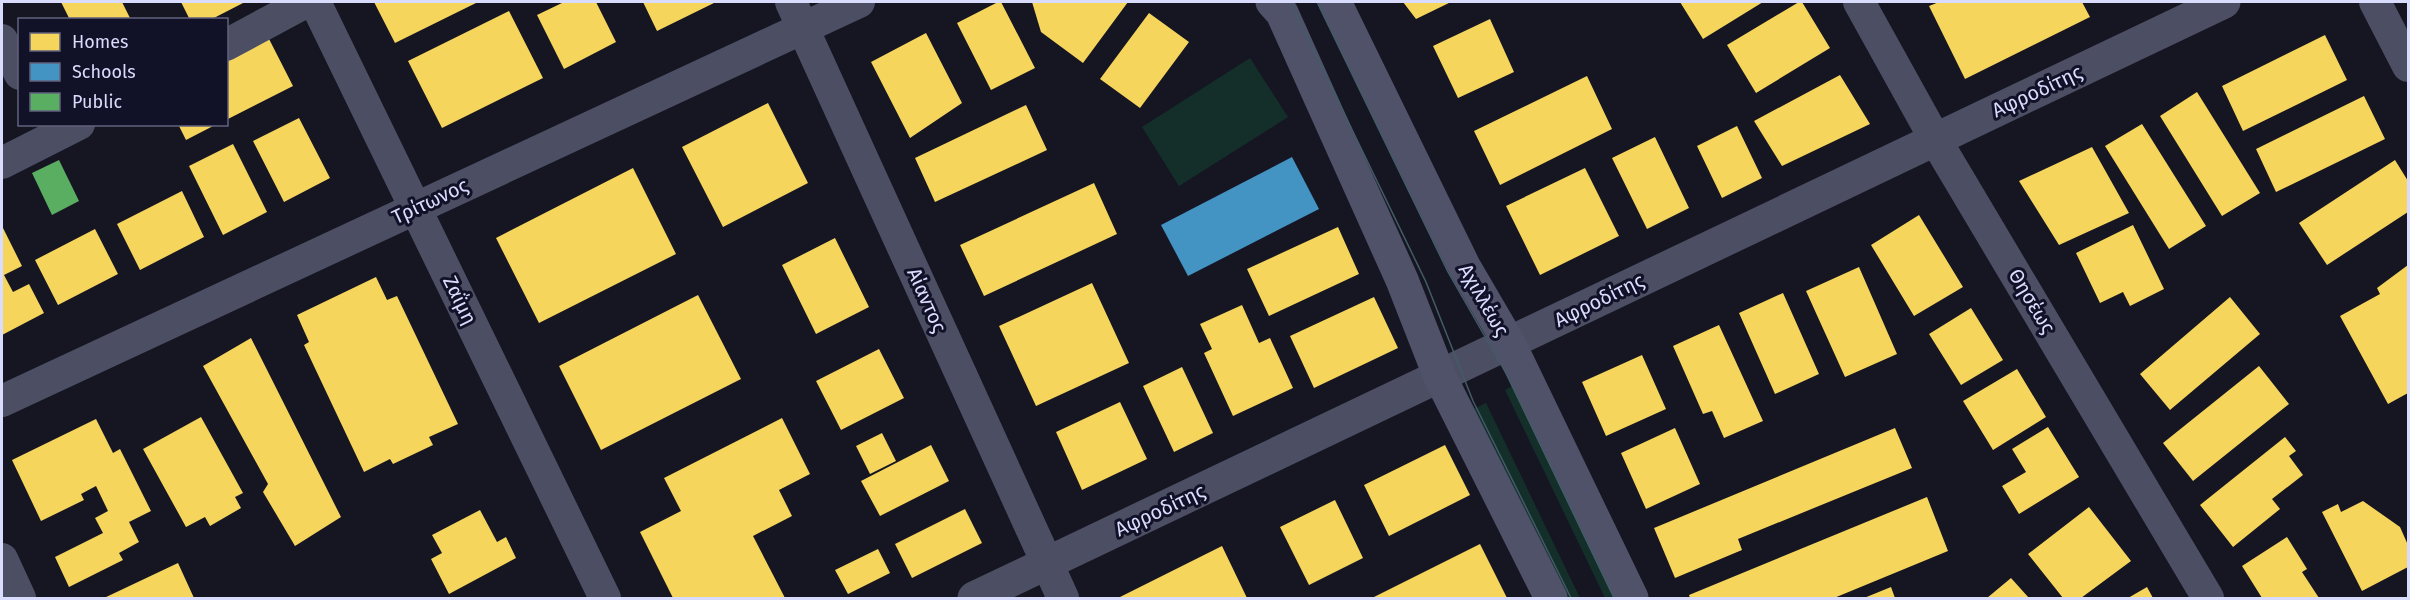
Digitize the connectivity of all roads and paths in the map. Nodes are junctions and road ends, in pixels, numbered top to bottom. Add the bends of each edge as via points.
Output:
1 (306, 2) edge
2 (315, 2) edge
3 (859, 2) edge
4 (1272, 2) edge
5 (1335, 2) edge
6 (1859, 2) edge
7 (2224, 2) edge
8 (2375, 2) edge
9 (798, 14) edge
10 (2, 40) edge
11 (228, 44) edge
12 (2409, 66) edge
13 (18, 70) edge
14 (59, 129) edge
15 (1935, 139) junction
16 (2, 164) edge
17 (415, 208) junction
18 (1509, 343) junction
19 (1440, 377) junction
20 (2, 401) edge
21 (2, 559) edge
22 (1046, 564) junction
23 (20, 598) edge
24 (605, 598) edge
25 (974, 598) edge
26 (1063, 598) edge
27 (1551, 598) edge
28 (1632, 598) edge
29 (2208, 598) edge

1 - 11 street
2 - 17 street, Ζαΐμη
3 - 9 street, Τρίτωνος
4 - 19 main road via 1282,13 1402,280
5 - 18 main road, Αχιλλέως via 1464,266
6 - 15 street, Θησέως
7 - 15 street, Αφροδίτης
8 - 12 street
9 - 17 street, Τρίτωνος
9 - 22 street, Αίαντος
10 - 13 street
14 - 16 street
15 - 18 street, Αφροδίτης
15 - 29 street, Θησέως
17 - 20 street, Τρίτωνος
17 - 24 street, Ζαΐμη
18 - 19 street, Αφροδίτης
18 - 28 main road, Αχιλλέως
19 - 22 street, Αφροδίτης
19 - 27 main road
21 - 23 street
22 - 25 street, Αφροδίτης
22 - 26 street, Αίαντος

